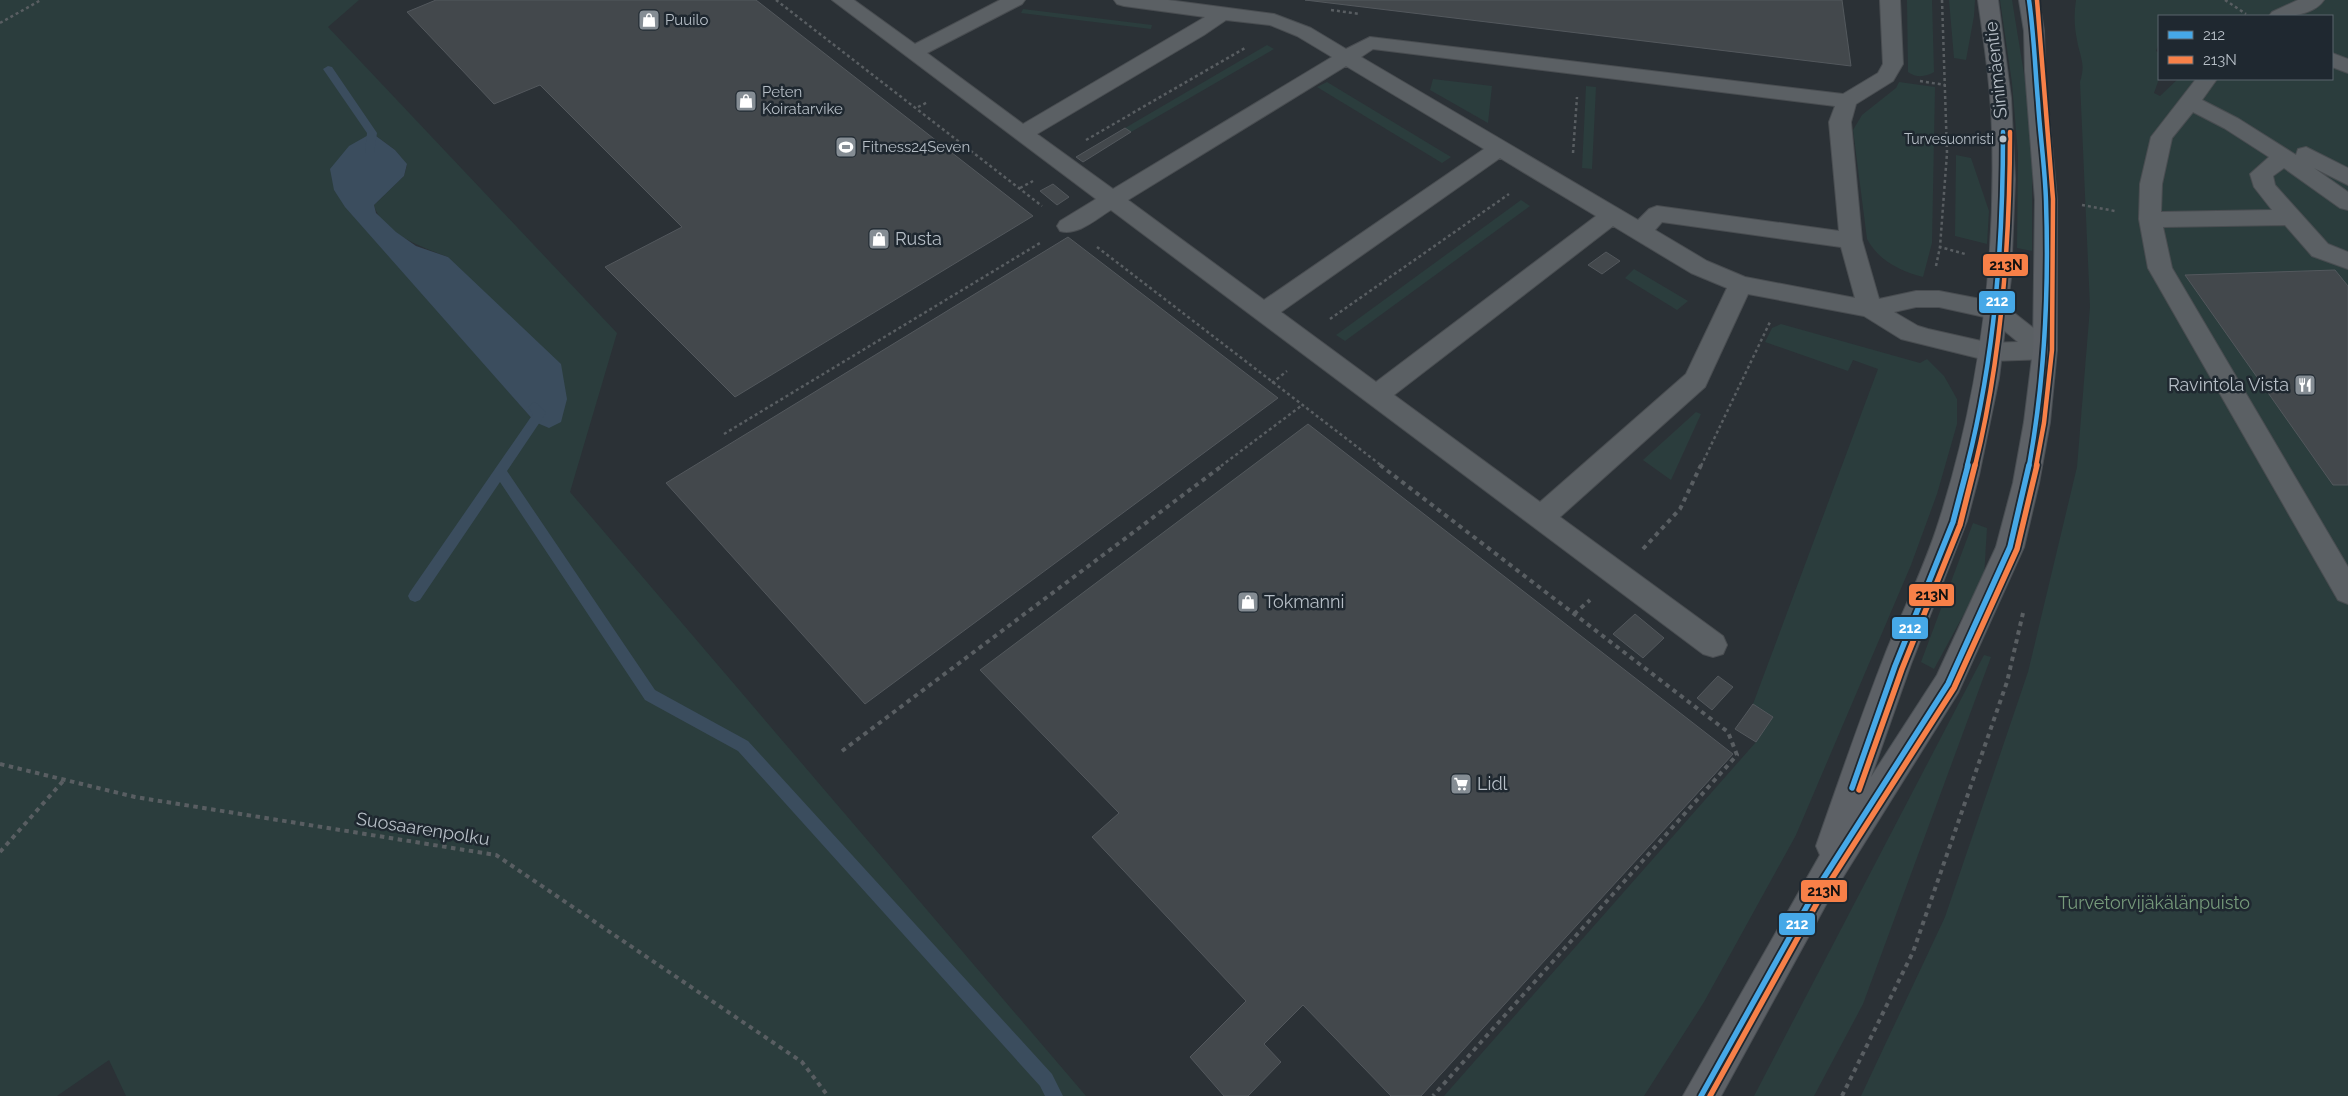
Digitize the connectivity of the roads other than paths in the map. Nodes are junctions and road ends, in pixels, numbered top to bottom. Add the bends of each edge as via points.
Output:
1 (842, 0) edge
2 (1016, 0) edge
3 (1124, 0) edge
4 (1890, 0) edge
5 (1988, 0) edge
6 (2029, 0) edge
7 (2314, 0) edge
8 (1223, 13) junction
9 (2281, 15) edge
10 (913, 53) junction
11 (1347, 57) junction
12 (2333, 60) edge
13 (2348, 67) edge
14 (2199, 90) edge
15 (1847, 101) junction
16 (1021, 134) junction
17 (1500, 148) junction
18 (2284, 156) junction
19 (2348, 178) edge
20 (1110, 200) junction
21 (2348, 203) edge
22 (1612, 215) junction
23 (2284, 217) dead end
24 (2150, 219) junction
25 (1068, 226) road end
26 (1640, 232) junction
27 (1852, 240) junction
28 (2348, 261) edge
29 (1741, 284) junction
30 (1870, 309) junction
31 (1996, 311) junction
32 (1262, 313) junction
33 (2045, 350) junction
34 (1990, 352) junction
35 (1375, 396) junction
36 (1540, 518) junction
37 (2348, 592) edge
38 (1713, 645) dead end
39 (1816, 890) junction
40 (1701, 1096) edge

1 - 10 street
2 - 10 street
3 - 8 street
4 - 15 street via 1893,64 1886,77
5 - 31 main road, Sinimäentie via 2003,130
6 - 33 main road, Sinimäentie via 2046,200
7 - 9 street
8 - 11 street via 1274,20 1304,32
8 - 16 street
10 - 16 street
11 - 15 street via 1370,44
11 - 17 street
11 - 20 street
12 - 13 street
14 - 18 street via 2211,112
14 - 19 street
14 - 24 street via 2162,137 2151,184
15 - 27 street via 1840,122
16 - 20 street
17 - 22 street
17 - 32 street
18 - 21 street
18 - 28 street via 2261,174 2265,187 2320,250
20 - 25 street
20 - 32 street
22 - 26 street
22 - 35 street
23 - 24 street
24 - 37 street via 2160,268
26 - 27 street via 1657,214
26 - 29 street via 1699,267
27 - 30 street
29 - 30 street
29 - 36 street via 1696,380
30 - 31 street via 1939,299
30 - 34 street via 1910,333
31 - 33 street
31 - 34 main road, Sinimäentie
32 - 35 street
33 - 34 street
33 - 39 main road, Sinimäentie via 2037,422 2010,547 1948,684
34 - 39 main road, Sinimäentie via 1977,427 1953,522 1895,666
35 - 36 street
36 - 38 street
39 - 40 main road, Sinimäentie

